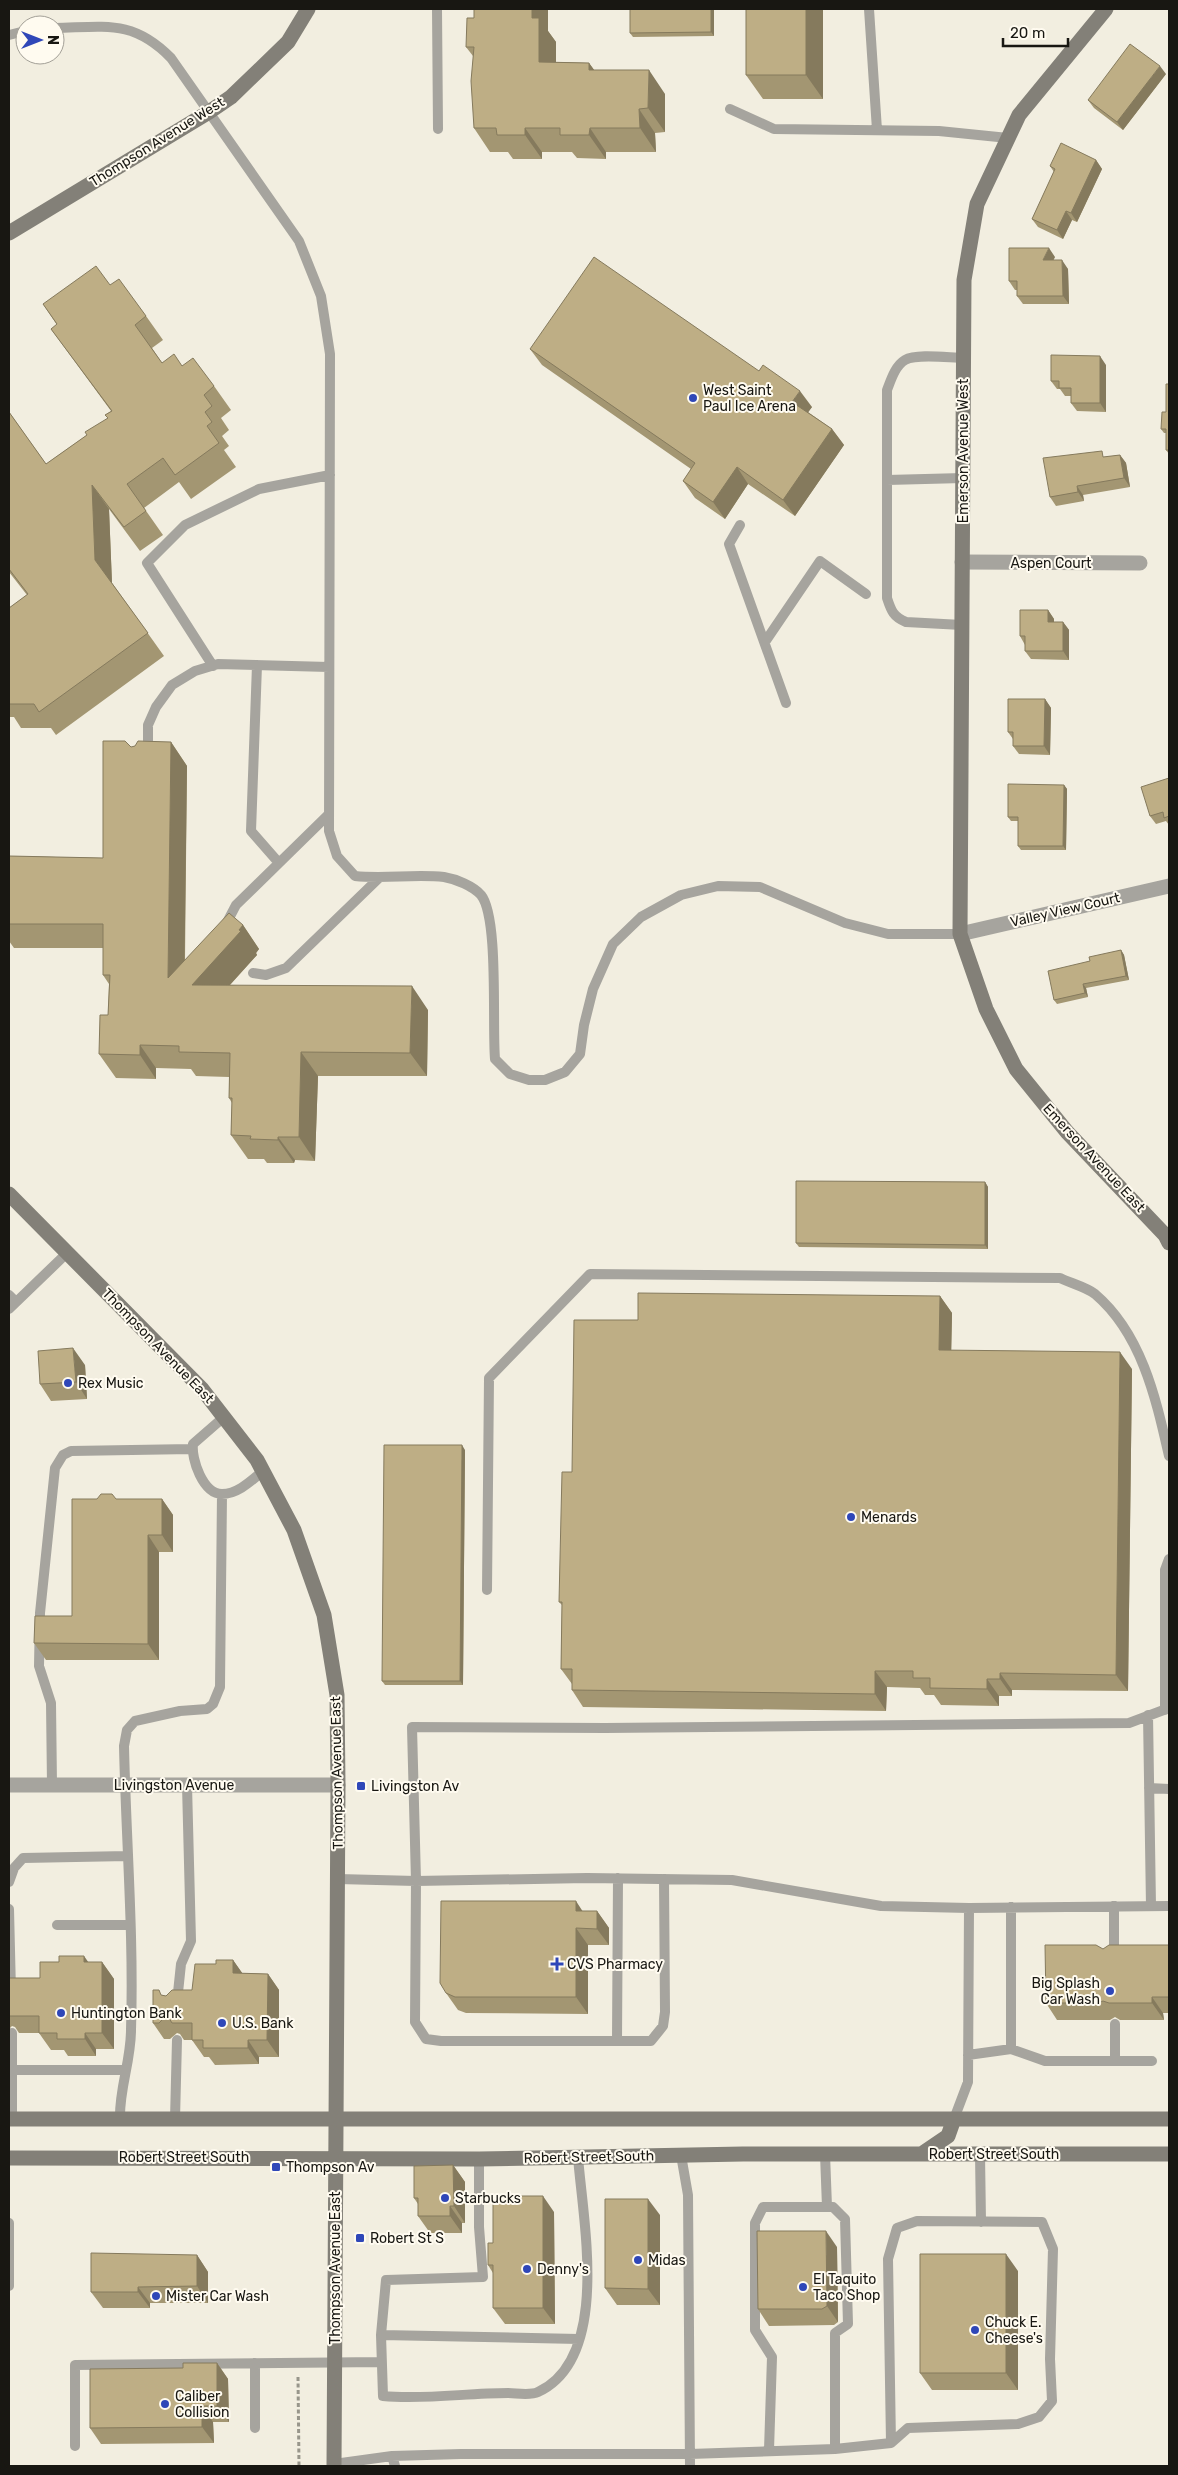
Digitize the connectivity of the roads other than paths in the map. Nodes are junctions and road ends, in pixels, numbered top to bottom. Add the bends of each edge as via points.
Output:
1 (308, 9) edge
2 (437, 9) edge
3 (869, 9) edge
4 (1106, 9) edge
5 (65, 28) edge
6 (730, 109) dead end
7 (209, 112) junction
8 (438, 128) dead end
9 (877, 130) junction
10 (1008, 138) junction
11 (9, 234) edge
12 (964, 358) junction
13 (330, 475) junction
14 (963, 478) junction
15 (887, 480) junction
16 (740, 525) dead end
17 (962, 562) junction
18 (1140, 563) dead end
19 (866, 594) dead end
20 (962, 625) junction
21 (764, 642) junction
22 (257, 665) junction
23 (213, 666) junction
24 (329, 667) junction
25 (786, 703) dead end
26 (148, 764) edge
27 (329, 814) junction
28 (279, 862) junction
29 (378, 878) junction
30 (1169, 886) edge
31 (225, 934) edge
32 (960, 934) junction
33 (253, 973) dead end
34 (9, 1194) edge
35 (1169, 1243) edge
36 (67, 1252) junction
37 (11, 1302) edge
38 (224, 1417) junction
39 (192, 1449) junction
40 (1169, 1456) edge
41 (263, 1471) junction
42 (222, 1494) junction
43 (1169, 1559) edge
44 (487, 1590) dead end
45 (1167, 1709) edge
46 (1148, 1716) junction
47 (9, 1785) edge
48 (52, 1785) junction
49 (125, 1785) junction
50 (188, 1785) junction
51 (338, 1785) junction
52 (1149, 1788) junction
53 (1169, 1789) edge
54 (128, 1856) junction
55 (618, 1878) junction
56 (338, 1879) junction
57 (664, 1879) junction
58 (416, 1881) junction
59 (9, 1882) edge
60 (1114, 1906) junction
61 (1151, 1906) junction
62 (1169, 1906) edge
63 (1011, 1907) junction
64 (968, 1908) junction
65 (9, 1910) edge
66 (57, 1925) dead end
67 (130, 1925) junction
68 (1114, 1959) edge
69 (12, 1994) edge
70 (177, 2006) edge
71 (1115, 2024) edge
72 (12, 2033) edge
73 (177, 2040) edge
74 (617, 2041) junction
75 (1011, 2049) junction
76 (968, 2055) junction
77 (1115, 2061) junction
78 (1152, 2061) dead end
79 (13, 2070) junction
80 (126, 2070) junction
81 (174, 2119) junction
82 (336, 2119) junction
83 (954, 2119) junction
84 (1169, 2119) edge
85 (10, 2120) edge
86 (120, 2120) junction
87 (825, 2154) junction
88 (922, 2154) junction
89 (980, 2154) junction
90 (1169, 2154) edge
91 (681, 2155) junction
92 (578, 2157) junction
93 (9, 2158) edge
94 (336, 2158) junction
95 (479, 2158) junction
96 (827, 2207) junction
97 (981, 2222) junction
98 (9, 2223) edge
99 (9, 2286) edge
100 (381, 2335) junction
101 (579, 2340) junction
102 (382, 2362) junction
103 (255, 2363) junction
104 (335, 2363) junction
105 (255, 2428) dead end
106 (891, 2443) junction
107 (75, 2446) dead end
108 (835, 2449) junction
109 (769, 2450) junction
110 (690, 2454) junction
111 (394, 2461) edge
112 (334, 2465) edge
113 (690, 2466) edge

1 - 7 street, Thompson Avenue West via 288,42 231,97
2 - 8 lane
3 - 9 lane
4 - 10 street, Emerson Avenue West via 1019,114
5 - 7 lane via 134,30 157,43
6 - 9 lane via 774,129
7 - 11 street, Thompson Avenue West
7 - 13 lane via 299,241 321,296 330,354
9 - 10 lane via 939,131
10 - 12 street, Emerson Avenue West via 977,204 964,280
12 - 14 street, Emerson Avenue West
12 - 15 lane via 906,360 895,371 887,390
13 - 23 lane via 259,489 185,525 147,563
13 - 24 lane
14 - 15 lane
14 - 17 street, Emerson Avenue West
15 - 20 lane via 887,598 891,611 906,622
16 - 21 lane via 729,544
17 - 18 street, Aspen Court
17 - 20 street, Emerson Avenue West
19 - 21 lane via 820,561
20 - 32 street, Emerson Avenue West
21 - 25 lane
22 - 23 lane
22 - 24 lane
22 - 28 lane via 251,831
23 - 26 lane via 195,671 172,685 156,707 148,725
24 - 27 lane
27 - 28 lane
27 - 29 lane via 329,831 337,856 355,876
28 - 31 lane via 236,905 224,928
29 - 32 lane via 444,877 466,884 482,896 489,916 491,938 495,1059 510,1074 529,1080 545,1080 565,1072 580,1054 593,989 613,944 641,917 680,895 718,886 760,886 845,922 888,934
29 - 33 lane via 286,968 266,975
30 - 32 street, Valley View Court
32 - 35 street, Emerson Avenue East via 986,1009 1016,1069 1067,1132
34 - 36 street, Thompson Avenue East
36 - 37 lane
36 - 38 street, Thompson Avenue East via 202,1389
38 - 39 lane via 192,1444
38 - 41 street, Thompson Avenue East
39 - 42 lane via 195,1467 204,1481
39 - 48 lane via 71,1451 62,1455 55,1468 40,1613 39,1666 51,1703
40 - 44 lane via 1144,1366 1121,1325 1094,1293 1060,1278 590,1274 490,1378
41 - 42 lane via 240,1489
41 - 51 street, Thompson Avenue East via 294,1530 324,1615 336,1694
42 - 49 lane via 220,1687 213,1704 207,1709 135,1721 127,1730 124,1746
43 - 45 lane via 1165,1570
45 - 46 lane
46 - 52 lane
46 - 58 lane via 1129,1723 1105,1724 412,1727
47 - 48 street, Livingston Avenue
48 - 49 street, Livingston Avenue
49 - 50 street, Livingston Avenue
49 - 54 lane
50 - 51 street, Livingston Avenue
50 - 70 lane via 191,1941 181,1964
51 - 56 street, Thompson Avenue East
52 - 53 lane
52 - 61 lane
54 - 59 lane via 23,1858 14,1868
54 - 67 lane
55 - 57 lane
55 - 58 lane
55 - 74 lane
56 - 58 lane
56 - 82 street, Thompson Avenue East
57 - 64 lane via 732,1880 881,1906
57 - 74 lane via 663,2026 652,2041
58 - 74 lane via 415,2022 426,2039
60 - 61 lane
60 - 63 lane
60 - 68 lane
61 - 62 lane
63 - 64 lane
63 - 75 lane
64 - 76 lane
65 - 69 lane
66 - 67 lane
67 - 80 lane via 132,2031
71 - 77 lane
72 - 79 lane
73 - 81 lane
75 - 76 lane
75 - 77 lane via 1045,2061
76 - 83 lane via 968,2082
77 - 78 lane
79 - 80 lane
79 - 85 lane
80 - 86 lane
81 - 82 street
81 - 86 street
82 - 83 street
82 - 94 street, Thompson Avenue East
83 - 84 street
83 - 88 street via 948,2136
85 - 86 street
87 - 88 street, Robert Street South
87 - 91 street, Robert Street South
87 - 96 lane
88 - 89 street, Robert Street South
89 - 90 street, Robert Street South
89 - 97 lane
91 - 92 street, Robert Street South
91 - 110 lane via 688,2195
92 - 95 street, Robert Street South
92 - 101 lane via 588,2278 586,2314
93 - 94 street, Robert Street South
94 - 95 street, Robert Street South
94 - 104 street, Thompson Avenue East
95 - 100 lane via 483,2277 386,2280
96 - 108 lane via 833,2207 845,2219 848,2324 835,2333
96 - 109 lane via 764,2207 755,2223 755,2330 772,2357
97 - 106 lane via 917,2221 897,2228 888,2259
97 - 106 lane via 1042,2222 1053,2249 1052,2401 1039,2417 1018,2424 908,2428
98 - 99 lane
100 - 101 lane
100 - 102 lane
101 - 102 lane via 567,2371 536,2393 383,2396
102 - 104 lane
103 - 104 lane
103 - 105 lane
103 - 107 lane via 75,2365
104 - 112 street, Thompson Avenue East
106 - 108 lane
108 - 109 lane
109 - 110 lane
110 - 111 lane
110 - 113 lane
111 - 112 lane

